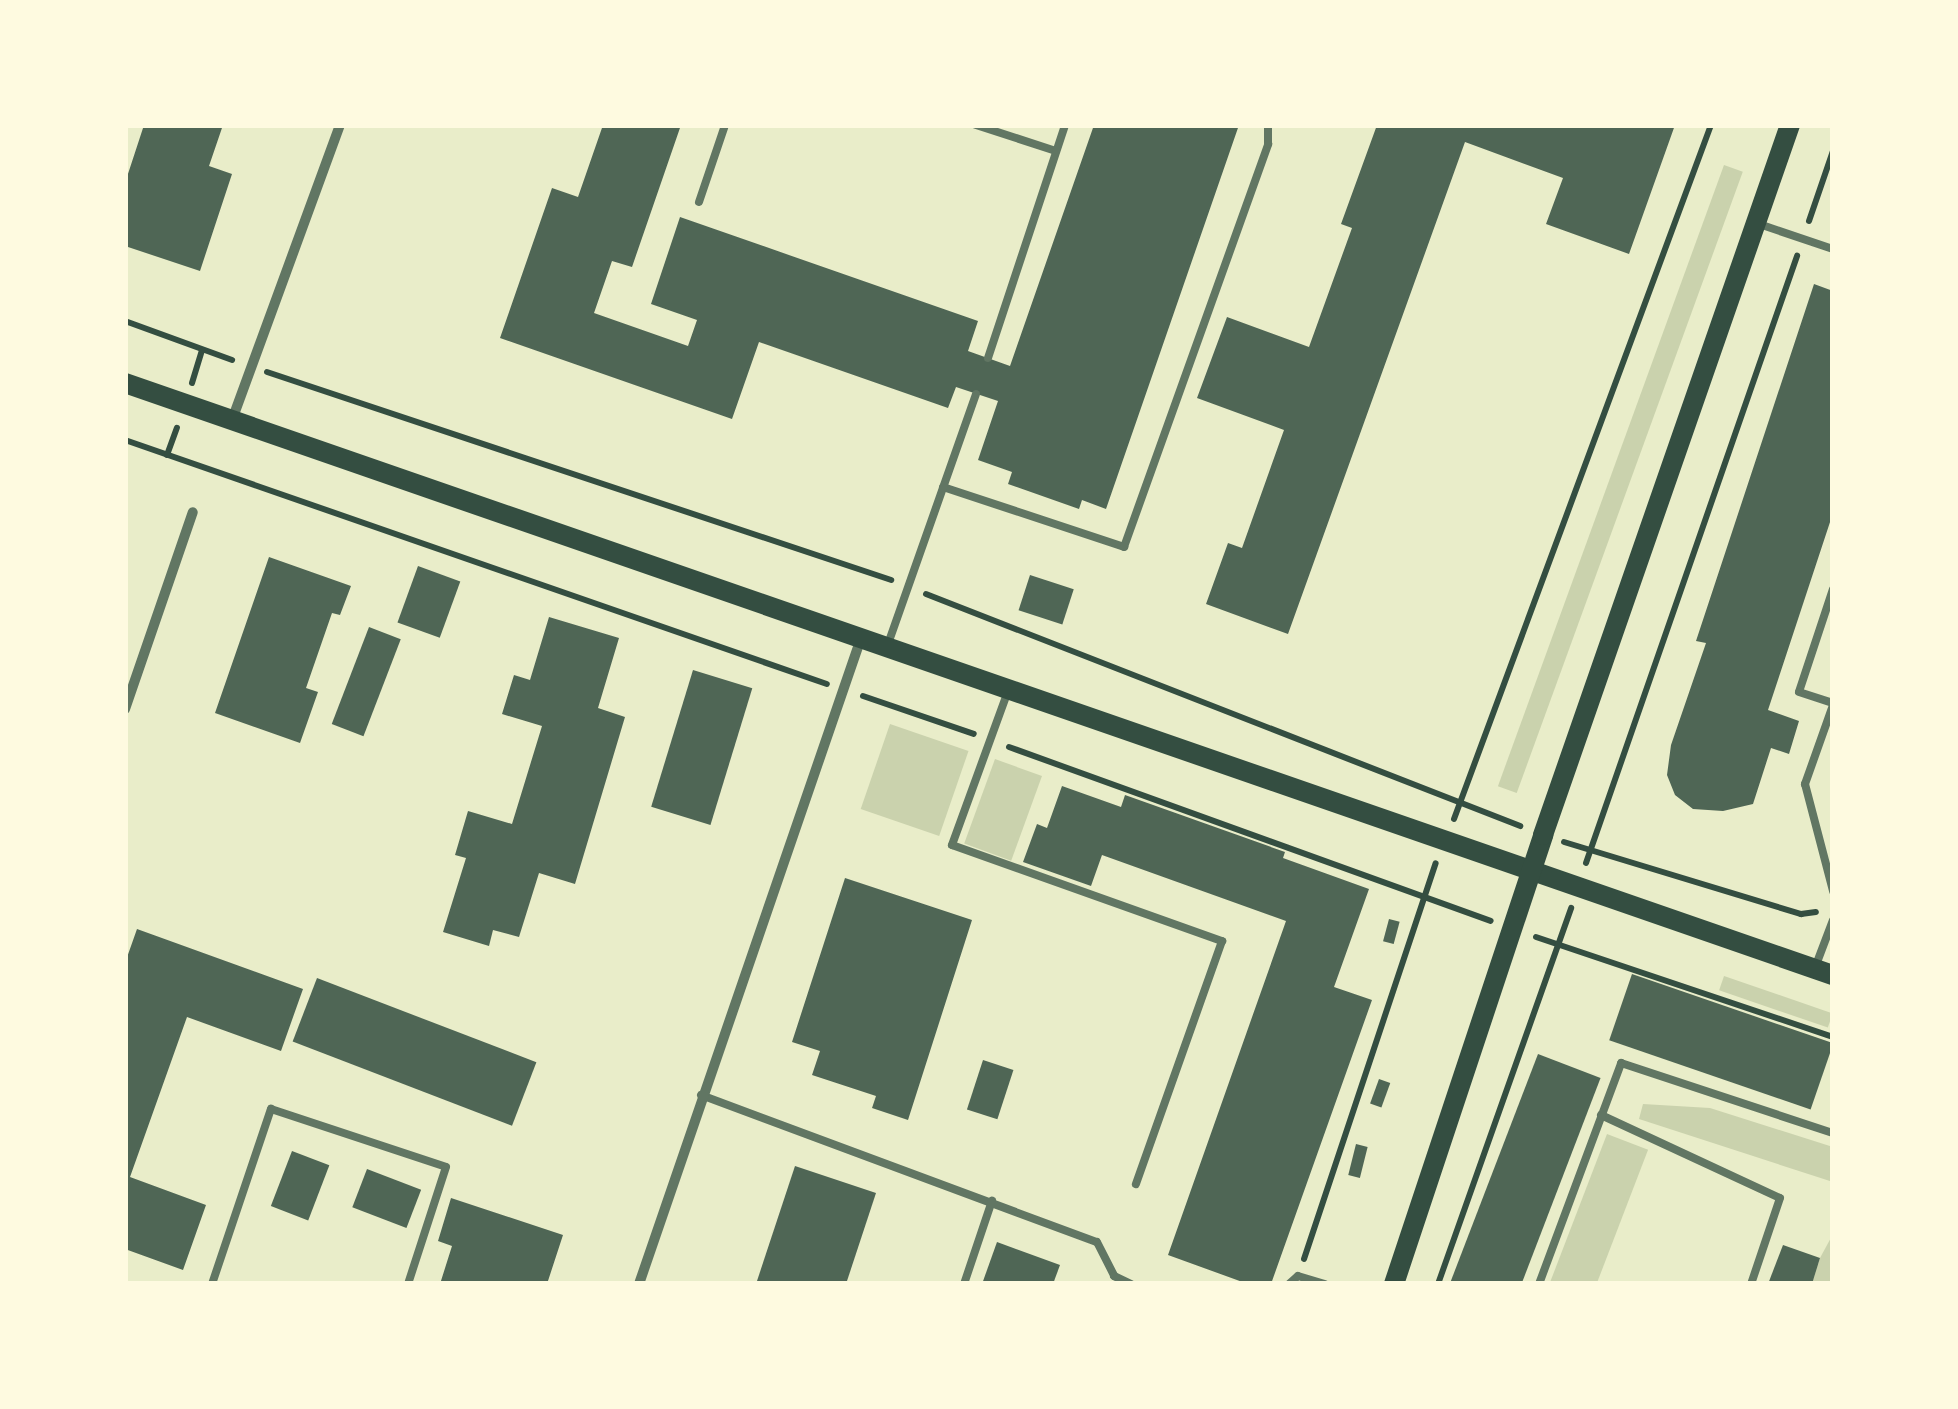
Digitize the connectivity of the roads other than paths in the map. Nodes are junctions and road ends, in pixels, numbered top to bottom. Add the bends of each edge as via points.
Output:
1 (340, 125) edge
2 (726, 125) edge
3 (976, 125) edge
4 (1065, 125) edge
5 (1268, 125) edge
6 (1790, 125) edge
7 (1056, 151) junction
8 (700, 202) dead end
9 (1754, 223) junction
10 (1833, 248) edge
11 (988, 358) dead end
12 (125, 383) edge
13 (976, 394) dead end
14 (232, 420) junction
15 (942, 488) junction
16 (193, 512) dead end
17 (1833, 589) edge
18 (861, 638) junction
19 (887, 647) junction
20 (1008, 691) junction
21 (1833, 704) edge
22 (125, 709) edge
23 (1533, 872) junction
24 (1833, 891) edge
25 (1833, 920) edge
26 (1824, 972) edge
27 (701, 1096) junction
28 (1601, 1115) junction
29 (1833, 1133) edge
30 (1136, 1184) dead end
31 (992, 1202) junction
32 (212, 1284) edge
33 (408, 1284) edge
34 (639, 1284) edge
35 (964, 1284) edge
36 (1131, 1284) edge
37 (1289, 1284) edge
38 (1325, 1284) edge
39 (1394, 1284) edge
40 (1538, 1284) edge
41 (1750, 1284) edge

1 - 14 street
2 - 8 lane
3 - 7 lane
4 - 7 lane
5 - 15 lane via 1268,144 1124,547
6 - 9 main road
7 - 11 lane
9 - 10 lane
9 - 23 main road
12 - 14 main road
13 - 15 lane
14 - 18 main road
15 - 19 lane
16 - 22 street
17 - 21 lane via 1799,692
18 - 19 main road
18 - 27 street
19 - 20 main road
20 - 23 main road
20 - 30 lane via 952,845 1222,941
21 - 24 lane via 1805,784
23 - 26 main road
23 - 39 main road
25 - 26 lane
27 - 31 lane
27 - 34 street
28 - 29 lane via 1620,1063
28 - 40 lane
28 - 41 lane via 1780,1198
31 - 35 lane
31 - 36 lane via 1096,1242 1114,1276
32 - 33 lane via 271,1109 446,1167
37 - 38 lane via 1298,1276

